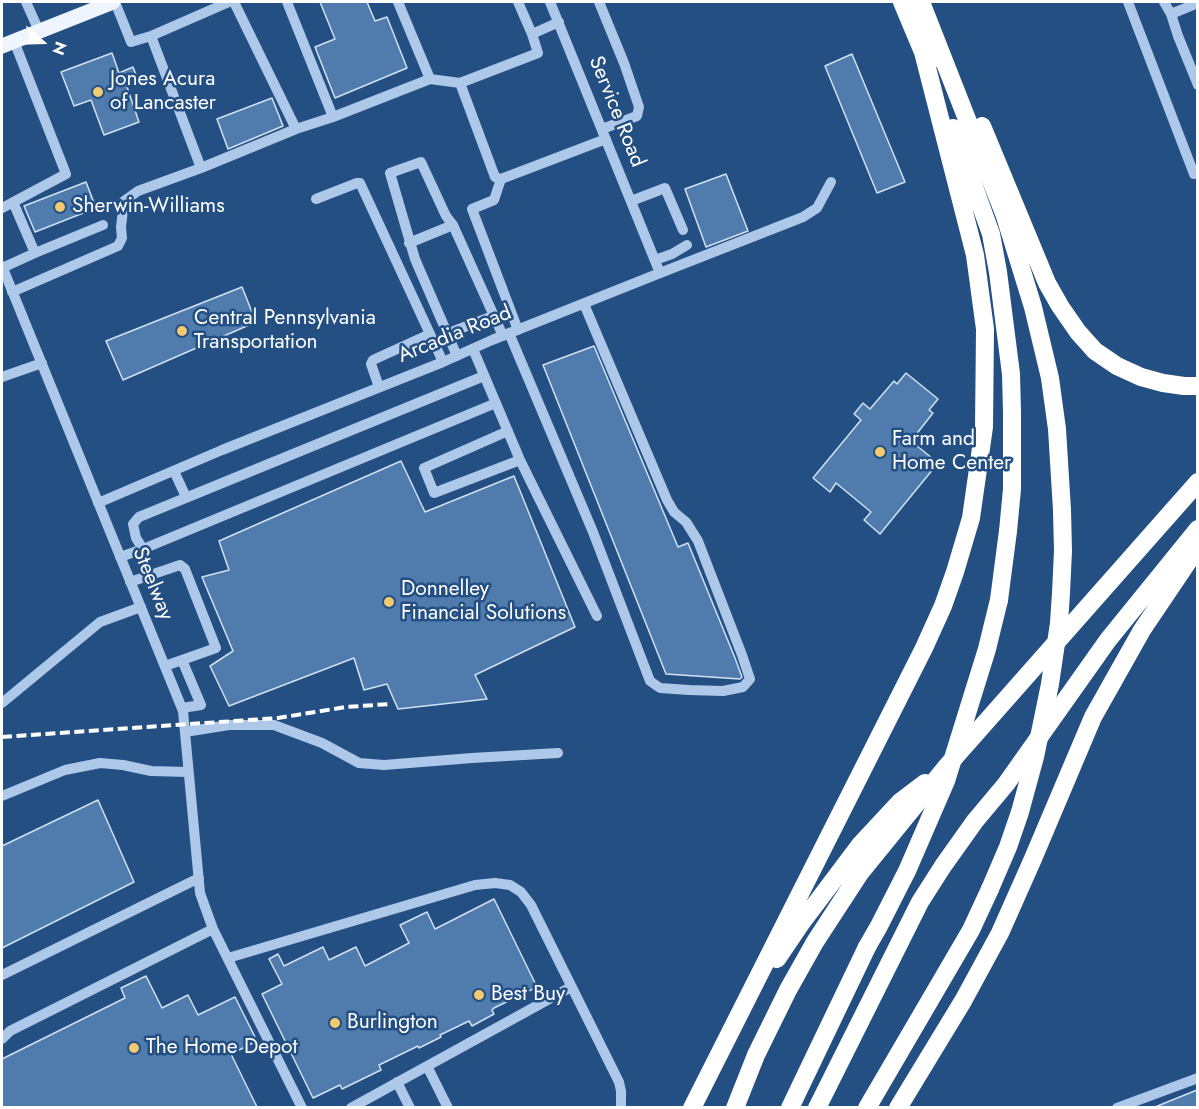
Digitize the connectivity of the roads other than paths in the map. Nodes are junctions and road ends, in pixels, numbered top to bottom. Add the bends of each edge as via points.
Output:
1 (26, 2) edge
2 (114, 2) edge
3 (229, 2) edge
4 (234, 2) edge
5 (287, 2) edge
6 (398, 2) edge
7 (518, 2) edge
8 (550, 2) edge
9 (599, 2) edge
10 (902, 2) edge
11 (921, 2) edge
12 (1128, 2) edge
13 (1164, 2) edge
14 (1197, 3) edge
15 (1171, 14) junction
16 (559, 22) junction
17 (39, 31) junction
18 (532, 34) junction
19 (151, 36) junction
20 (8, 43) edge
21 (923, 52) junction
22 (943, 59) junction
23 (430, 79) junction
24 (460, 83) junction
25 (1197, 85) edge
26 (333, 117) junction
27 (296, 129) junction
28 (604, 134) junction
29 (201, 168) junction
30 (1197, 173) edge
31 (501, 179) junction
32 (831, 182) dead end
33 (316, 199) dead end
34 (631, 201) junction
35 (13, 202) junction
36 (2, 208) edge
37 (103, 225) dead end
38 (453, 225) junction
39 (683, 230) dead end
40 (410, 243) junction
41 (687, 244) dead end
42 (35, 253) junction
43 (655, 260) junction
44 (2, 267) edge
45 (660, 273) junction
46 (12, 292) junction
47 (584, 304) junction
48 (493, 316) junction
49 (510, 333) junction
50 (430, 334) junction
51 (446, 334) junction
52 (473, 349) junction
53 (457, 356) junction
54 (443, 362) junction
55 (42, 363) junction
56 (484, 376) junction
57 (2, 377) edge
58 (1197, 386) edge
59 (379, 387) junction
60 (496, 404) junction
61 (508, 431) junction
62 (520, 460) junction
63 (174, 471) junction
64 (1197, 482) edge
65 (186, 497) junction
66 (98, 503) junction
67 (1197, 529) edge
68 (1197, 547) edge
69 (143, 549) junction
70 (120, 556) junction
71 (130, 582) junction
72 (141, 607) junction
73 (597, 616) dead end
74 (182, 660) junction
75 (165, 666) junction
76 (2, 703) edge
77 (182, 708) junction
78 (185, 732) junction
79 (558, 753) dead end
80 (947, 766) junction
81 (189, 772) junction
82 (2, 796) edge
83 (199, 878) junction
84 (213, 929) junction
85 (228, 958) junction
86 (2, 975) edge
87 (571, 987) junction
88 (734, 1023) junction
89 (2, 1039) edge
90 (427, 1066) junction
91 (1197, 1078) edge
92 (397, 1082) junction
93 (302, 1107) edge
94 (351, 1107) edge
95 (410, 1107) edge
96 (448, 1107) edge
97 (621, 1107) edge
98 (692, 1107) edge
99 (735, 1107) edge
100 (790, 1107) edge
101 (817, 1107) edge
102 (867, 1107) edge
103 (898, 1107) edge
104 (1117, 1107) edge

1 - 17 street
2 - 17 main road
2 - 19 street via 131,42
3 - 19 street
4 - 27 street
5 - 26 street
6 - 23 street
7 - 18 street
8 - 16 street, Service Road
9 - 28 street via 639,107 637,116
10 - 21 highway
11 - 22 highway
12 - 30 street via 1194,174
13 - 15 street
14 - 15 street
15 - 25 street
16 - 18 street
16 - 28 street, Service Road
17 - 20 main road
18 - 24 street via 538,53
19 - 29 street
20 - 35 street via 66,174
21 - 88 highway via 975,255 985,330 984,427 971,518 952,581 924,648
21 - 100 highway, bridge via 991,234 998,272 1011,374 1013,452 1008,531 999,600 987,649 946,781 907,871
22 - 58 highway via 977,113 1047,283 1078,332 1095,351 1141,377
22 - 102 highway, bridge via 1005,216 1050,378 1062,510 1059,623 1035,757 1008,847 971,930
23 - 24 street
23 - 26 street
24 - 31 street via 495,177
26 - 27 street
27 - 29 street
28 - 31 street
28 - 34 street, Service Road
29 - 46 street via 138,191 124,201 118,246
31 - 49 street via 494,200 472,210
32 - 45 street, Arcadia Road via 817,208 803,217
33 - 50 street via 360,183
34 - 39 street via 665,188
34 - 43 street, Service Road
35 - 36 street
35 - 42 street
37 - 42 street
38 - 40 street
38 - 40 street via 421,162 390,173
38 - 48 street
40 - 51 street
41 - 43 street
42 - 44 street
43 - 45 street
44 - 46 street, Steelway
45 - 47 street, Arcadia Road
46 - 55 street, Steelway
47 - 49 street, Arcadia Road
47 - 49 street via 667,500 698,542 750,679 743,687 688,690 660,688 650,681
48 - 49 street
48 - 51 street
49 - 52 street, Arcadia Road
50 - 54 street
50 - 59 street via 373,360
51 - 53 street
52 - 53 street, Arcadia Road
52 - 56 street
53 - 54 street, Arcadia Road
54 - 59 street, Arcadia Road
55 - 57 street
55 - 66 street, Steelway
56 - 60 street
56 - 65 street
59 - 63 street, Arcadia Road
60 - 61 street
60 - 69 street
61 - 62 street
61 - 62 street via 424,468 434,493
62 - 73 street
63 - 65 street
63 - 66 street, Arcadia Road
64 - 80 highway
65 - 69 street via 139,517 133,524
66 - 70 street, Steelway
67 - 101 highway via 1108,640 943,866 920,902
68 - 103 highway via 1142,630 1093,717 999,933 963,1001
69 - 70 street
70 - 71 street, Steelway
71 - 72 street, Steelway
71 - 74 street via 180,565 185,569 216,648
72 - 75 street, Steelway
72 - 76 street via 100,622
74 - 75 street
74 - 77 street via 201,705
75 - 77 street, Steelway
77 - 78 street, Steelway
78 - 79 street via 229,725 274,725 322,743 359,763 384,765
78 - 81 street, Steelway
80 - 88 highway via 900,802 860,845
80 - 99 highway via 860,873 815,942 772,1022
81 - 82 street via 100,763 65,770
81 - 83 street, Steelway
83 - 84 street, Steelway via 200,893
83 - 86 street
84 - 85 street, Steelway
84 - 89 street via 10,1031
85 - 87 street via 475,885 495,883 510,885 531,905
85 - 93 street, Steelway
87 - 90 street
87 - 97 street via 619,1082
88 - 98 highway
90 - 92 street
90 - 96 street
91 - 104 street
92 - 94 street
92 - 95 street

